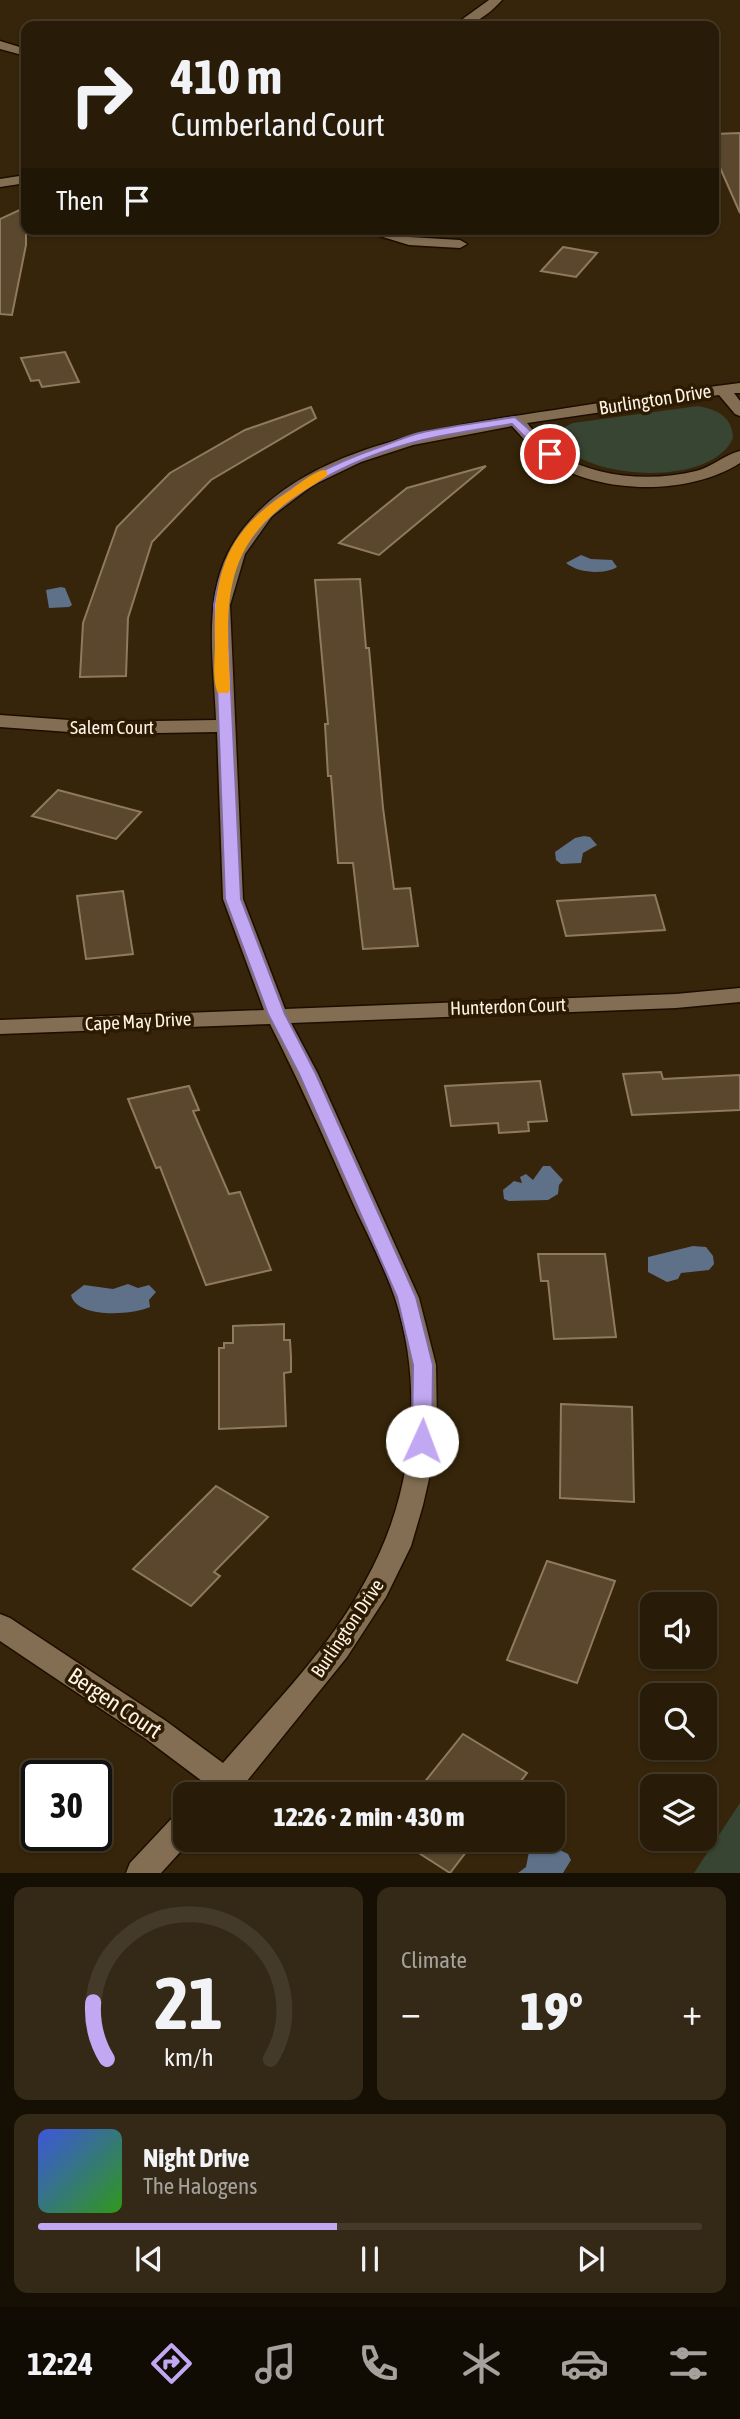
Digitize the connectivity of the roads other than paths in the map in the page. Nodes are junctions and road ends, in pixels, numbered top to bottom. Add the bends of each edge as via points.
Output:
1 (496, 0) edge
2 (468, 21) edge
3 (0, 45) edge
4 (21, 51) edge
5 (21, 181) edge
6 (0, 183) edge
7 (386, 235) edge
8 (460, 244) dead end
9 (731, 388) edge
10 (740, 411) edge
11 (515, 420) junction
12 (740, 456) edge
13 (0, 721) edge
14 (224, 726) junction
15 (740, 995) edge
16 (276, 1014) junction
17 (0, 1027) edge
18 (0, 1626) edge
19 (214, 1782) edge
20 (226, 1782) edge
21 (173, 1839) edge
22 (141, 1873) edge

1 - 2 street
3 - 4 street
5 - 6 street
7 - 8 street
9 - 10 street
9 - 11 street, Burlington Drive
11 - 12 street via 555,458 611,477 676,479 726,466
11 - 14 street, Burlington Drive via 419,437 341,465 285,498 258,521 233,558 223,584
13 - 14 street, Salem Court via 97,728
14 - 16 street, Burlington Drive via 233,899
15 - 16 street, Hunterdon Court via 676,1002
16 - 17 street, Cape May Drive
16 - 20 street, Burlington Drive via 407,1297 423,1365 424,1426 410,1505 376,1589 337,1649
18 - 19 street, Bergen Court via 156,1730
21 - 22 street

